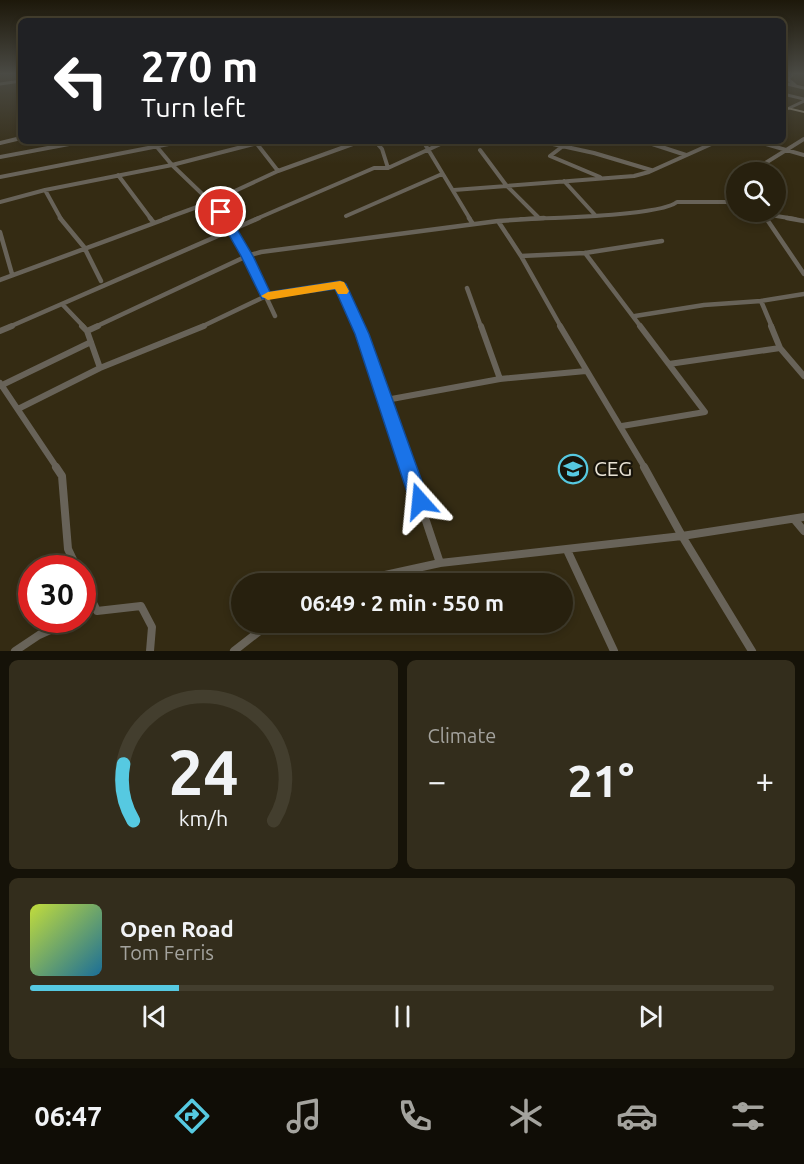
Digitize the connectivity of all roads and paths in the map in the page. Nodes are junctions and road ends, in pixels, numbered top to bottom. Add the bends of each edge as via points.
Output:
1 (786, 107) edge
2 (804, 112) edge
3 (18, 139) edge
4 (804, 139) edge
5 (0, 142) edge
6 (69, 144) edge
7 (155, 144) edge
8 (171, 144) edge
9 (257, 144) joint
10 (341, 144) edge
11 (351, 144) edge
12 (378, 144) edge
13 (424, 144) edge
14 (440, 144) edge
15 (553, 144) edge
16 (652, 144) edge
17 (707, 144) edge
18 (765, 144) edge
19 (344, 146) junction
20 (563, 146) junction
21 (158, 147) junction
22 (427, 149) junction
23 (480, 150) dead end
24 (784, 150) junction
25 (686, 155) junction
26 (804, 155) edge
27 (0, 157) edge
28 (766, 162) edge
29 (172, 165) junction
30 (388, 168) junction
31 (651, 170) junction
32 (278, 171) junction
33 (442, 174) junction
34 (118, 175) junction
35 (0, 177) edge
36 (601, 178) junction
37 (564, 181) junction
38 (506, 185) junction
39 (45, 190) junction
40 (454, 190) junction
41 (0, 202) edge
42 (211, 202) junction
43 (726, 202) edge
44 (346, 216) dead end
45 (596, 216) junction
46 (786, 217) edge
47 (539, 218) junction
48 (498, 221) junction
49 (804, 221) edge
50 (769, 222) edge
51 (154, 223) junction
52 (473, 224) junction
53 (233, 230) junction
54 (0, 232) edge
55 (662, 241) dead end
56 (84, 247) junction
57 (585, 253) junction
58 (247, 256) junction
59 (521, 256) junction
60 (12, 274) junction
61 (804, 274) edge
62 (0, 280) edge
63 (101, 281) dead end
64 (467, 288) dead end
65 (804, 294) edge
66 (266, 296) junction
67 (761, 301) junction
68 (63, 304) junction
69 (275, 316) dead end
70 (635, 316) junction
71 (0, 331) edge
72 (87, 332) junction
73 (91, 342) junction
74 (780, 348) junction
75 (669, 364) junction
76 (100, 368) junction
77 (586, 371) junction
78 (804, 376) edge
79 (500, 380) junction
80 (1, 385) edge
81 (386, 400) junction
82 (18, 409) junction
83 (622, 426) junction
84 (804, 517) edge
85 (794, 519) junction
86 (804, 531) edge
87 (682, 536) junction
88 (567, 550) junction
89 (71, 555) edge
90 (440, 562) junction
91 (392, 573) edge
92 (96, 609) edge
93 (41, 633) edge
94 (257, 633) edge
95 (15, 651) edge
96 (150, 651) edge
97 (234, 651) edge
98 (614, 651) edge
99 (752, 651) edge

1 - 2 street
3 - 5 street
4 - 24 street
6 - 27 street
7 - 21 street
8 - 21 street
9 - 29 street
9 - 32 street
10 - 19 street
11 - 19 street
12 - 30 street
13 - 22 street
14 - 22 street
15 - 20 street
16 - 25 street
17 - 25 street
18 - 24 street
19 - 32 street
20 - 31 street
20 - 36 street via 550,156
21 - 29 street
21 - 35 street
22 - 30 street
22 - 33 street
23 - 38 street
24 - 26 street
24 - 28 street
25 - 31 street
29 - 34 street
29 - 42 street
30 - 53 street via 374,168
31 - 36 street via 634,176
32 - 42 street
33 - 40 street
33 - 44 street
34 - 39 street
34 - 51 street
36 - 37 street
37 - 38 street
37 - 45 street
38 - 40 street
38 - 47 street
39 - 41 street
39 - 56 street via 63,222
40 - 52 street
42 - 51 street
42 - 53 street
43 - 45 street via 677,202 650,211
45 - 47 street
46 - 49 street
47 - 48 street
48 - 52 street
48 - 59 street
50 - 61 street
51 - 56 street
52 - 58 street
53 - 58 street
53 - 68 street
54 - 60 street
55 - 57 street
56 - 60 street
56 - 63 street
57 - 59 street
57 - 70 street
58 - 66 street
58 - 72 street
59 - 77 street
60 - 62 street
64 - 79 street
65 - 67 street
66 - 69 street
66 - 76 street via 184,335
66 - 81 street via 340,284
67 - 70 street
67 - 74 street
68 - 71 street
68 - 72 street
70 - 75 street
72 - 73 street
73 - 76 street
73 - 80 street
74 - 75 street
74 - 78 street
75 - 83 street via 705,412
76 - 82 street
77 - 79 street
77 - 83 street
79 - 81 street
80 - 82 street
81 - 90 street
82 - 89 street via 62,476
83 - 87 street
84 - 85 street
85 - 86 street
85 - 87 street
87 - 88 street
87 - 99 street
88 - 90 street
88 - 98 street
90 - 91 street
92 - 96 street via 141,606 152,627
93 - 95 street
94 - 97 street

